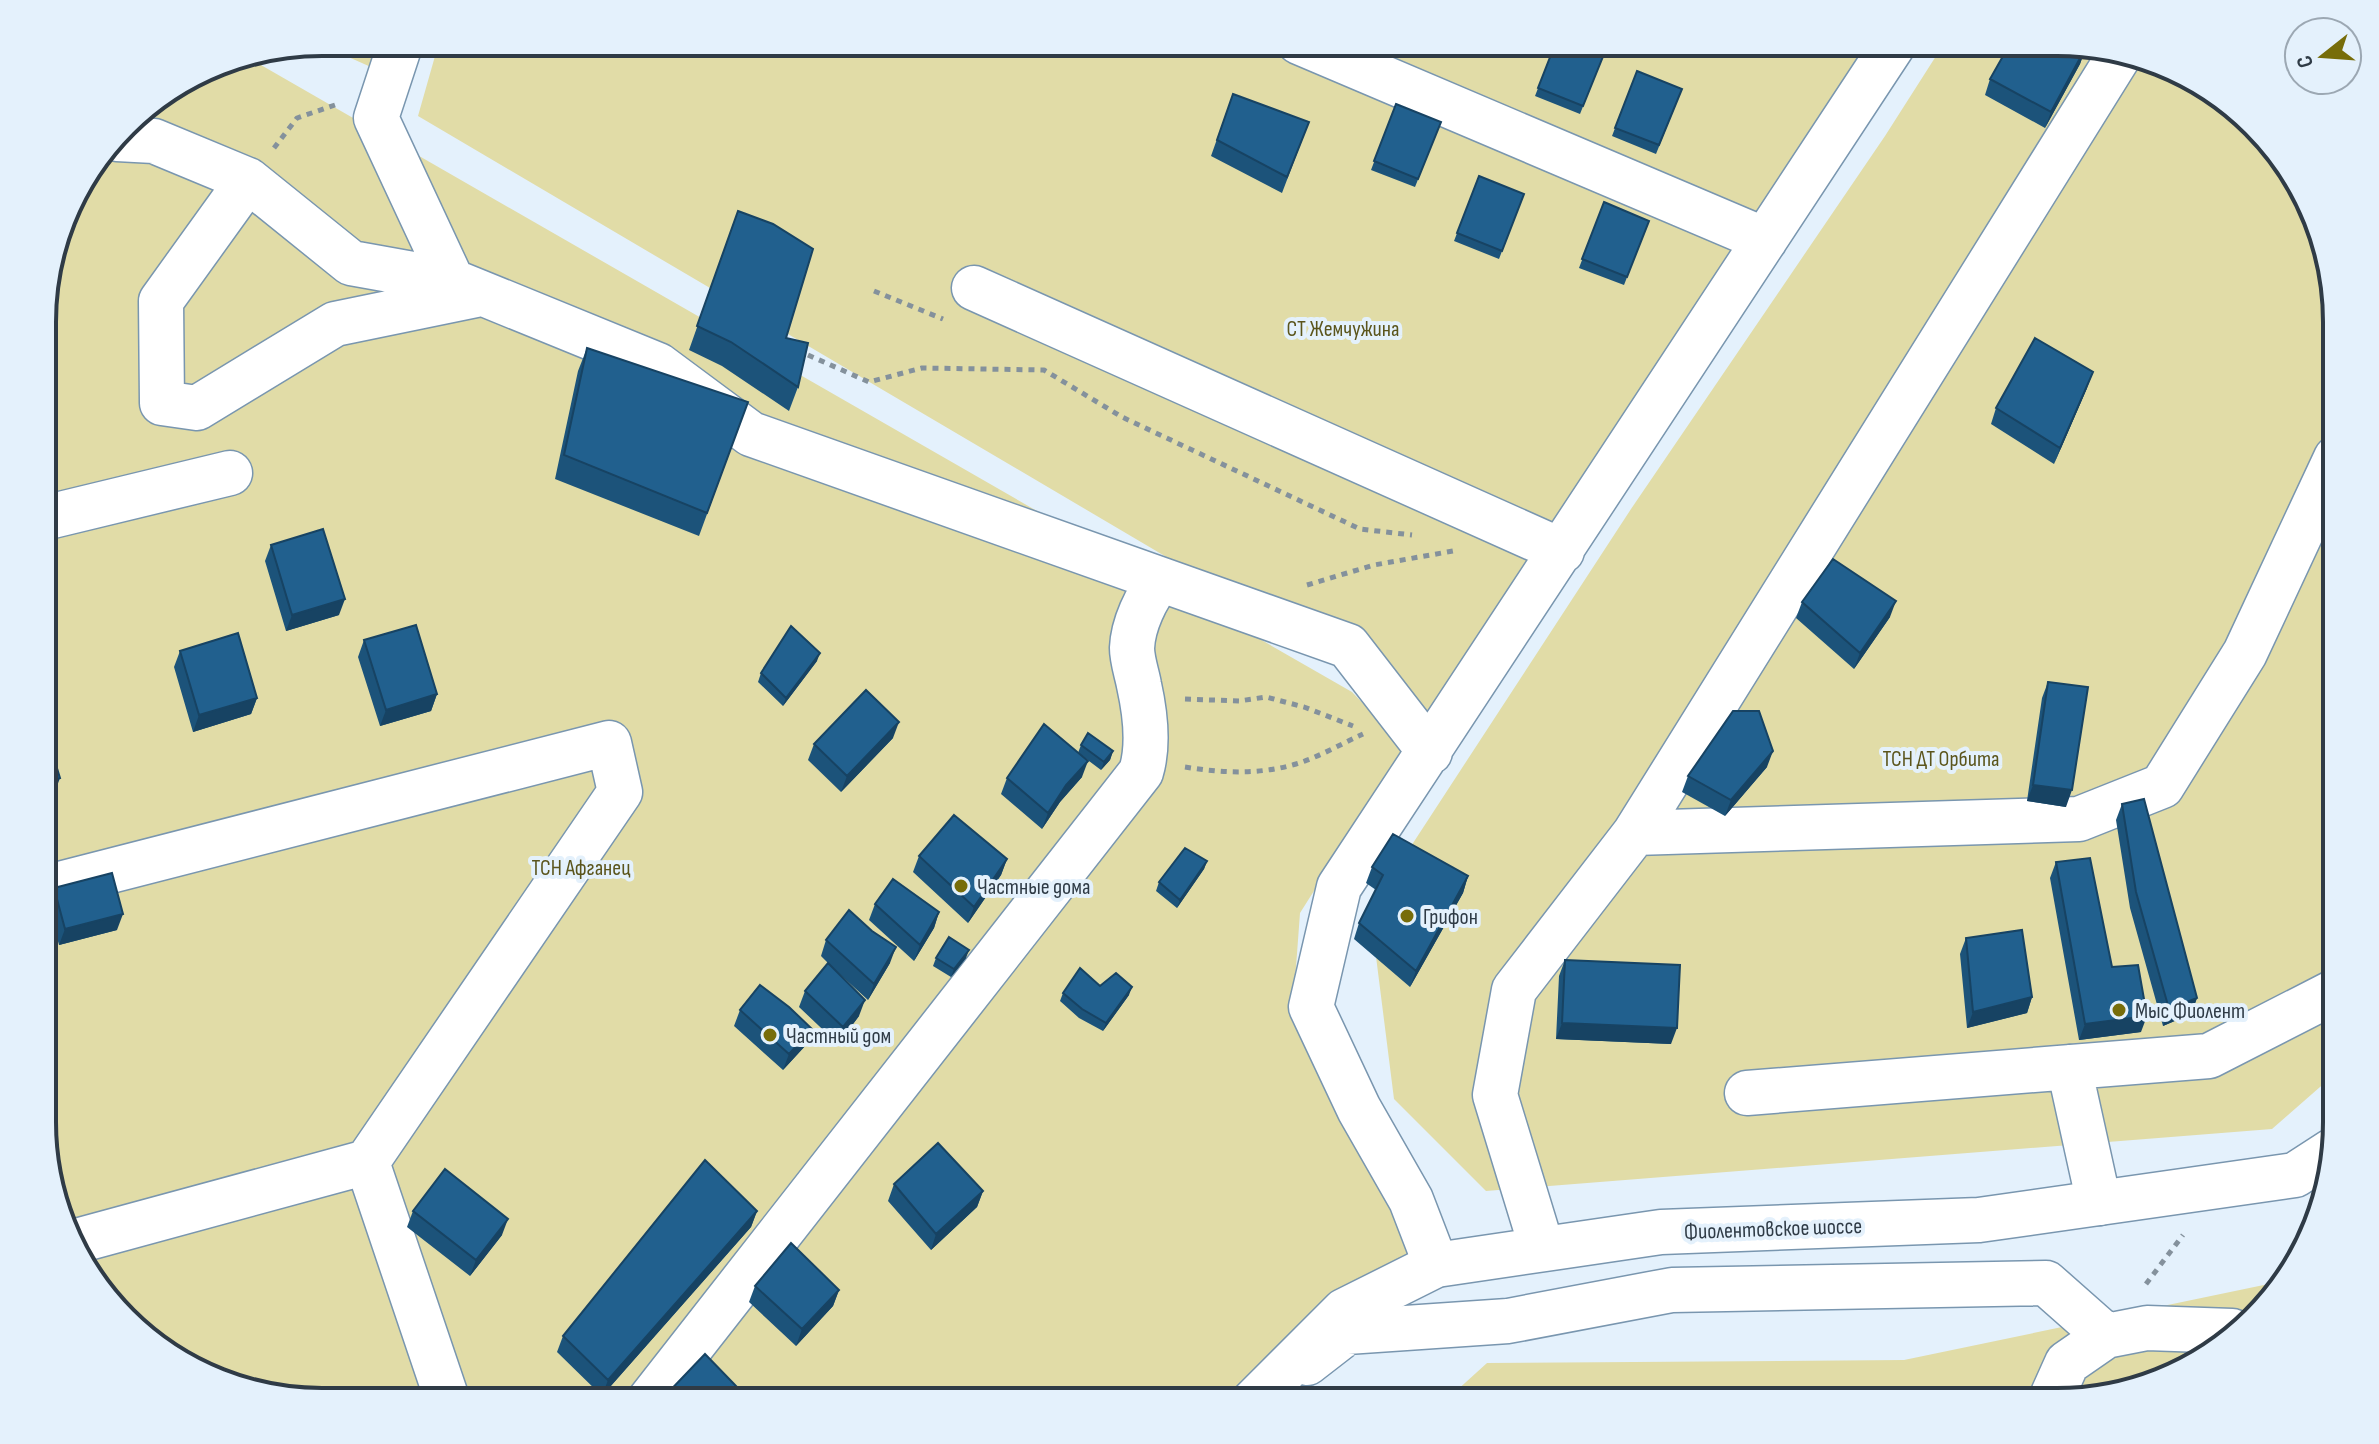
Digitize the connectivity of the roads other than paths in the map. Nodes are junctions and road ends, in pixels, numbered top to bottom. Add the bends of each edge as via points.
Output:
1 (1333, 56) edge
2 (1886, 56) edge
3 (396, 57) edge
4 (2115, 63) edge
5 (129, 140) edge
6 (248, 180) junction
7 (1765, 240) junction
8 (466, 288) junction
9 (974, 288) dead end
10 (230, 473) dead end
11 (2322, 488) edge
12 (56, 515) edge
13 (1562, 551) junction
14 (1161, 580) junction
15 (1430, 752) junction
16 (1635, 833) junction
17 (56, 885) edge
18 (2322, 998) edge
19 (2069, 1067) junction
20 (1747, 1093) dead end
21 (2320, 1159) edge
22 (367, 1162) junction
23 (2099, 1203) junction
24 (83, 1239) edge
25 (1540, 1242) dead end
26 (1436, 1265) junction
27 (2221, 1331) edge
28 (2106, 1336) junction
29 (1270, 1387) edge
30 (1275, 1387) edge
31 (2056, 1387) edge
32 (443, 1388) edge
33 (659, 1388) edge

1 - 7 street
2 - 7 street
3 - 8 street via 376,118
4 - 16 street
5 - 6 street via 154,141
6 - 8 street via 351,263
6 - 8 street via 161,301 162,403 197,408 335,324
7 - 13 street
8 - 14 street via 658,365 751,434
9 - 13 street
10 - 12 street
11 - 16 street via 2245,653 2162,786 2079,819
13 - 15 street
14 - 15 street via 1348,646
14 - 33 street via 1143,609 1132,649 1142,698 1141,772
15 - 26 street via 1339,887 1311,1007 1359,1109 1411,1200
16 - 25 street via 1514,990 1495,1095
17 - 22 street via 609,743 620,792
18 - 19 street via 2209,1056
19 - 20 street
19 - 23 street
21 - 23 street, Фиолентовское шоссе via 2295,1175
22 - 24 street
22 - 32 street
23 - 26 street, Фиолентовское шоссе via 1979,1220 1661,1232
26 - 29 street, Фиолентовское шоссе via 1344,1311
27 - 28 street via 2147,1328
28 - 30 street via 2046,1283 1672,1290 1508,1321 1347,1332
28 - 31 street via 2067,1363

